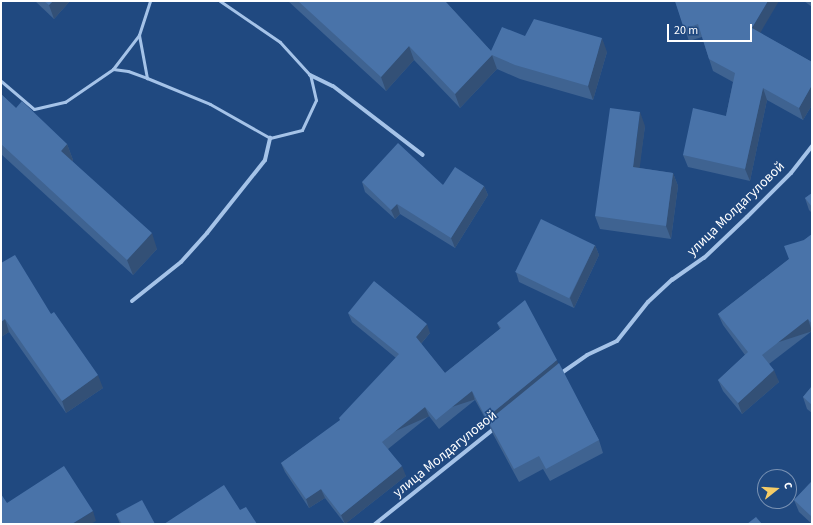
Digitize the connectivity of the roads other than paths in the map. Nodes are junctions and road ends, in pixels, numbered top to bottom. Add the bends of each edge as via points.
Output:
1 (150, 1) edge
2 (220, 1) edge
3 (139, 35) junction
4 (113, 69) junction
5 (310, 75) junction
6 (147, 78) junction
7 (1, 81) edge
8 (270, 138) junction
9 (812, 146) edge
10 (422, 155) dead end
11 (132, 301) dead end
12 (557, 376) edge
13 (504, 420) edge
14 (375, 524) edge

1 - 3 lane
2 - 5 lane via 280,42
3 - 4 lane
3 - 6 lane
4 - 6 lane via 128,70
4 - 7 lane via 65,102 34,109
5 - 8 lane via 316,100 302,130
5 - 10 street via 333,86
6 - 8 lane via 210,104
8 - 11 street via 265,160 207,233 181,262
9 - 12 street, улица Молдагуловой via 791,173 704,258 672,280 648,302 617,341 586,355
13 - 14 street, улица Молдагуловой

